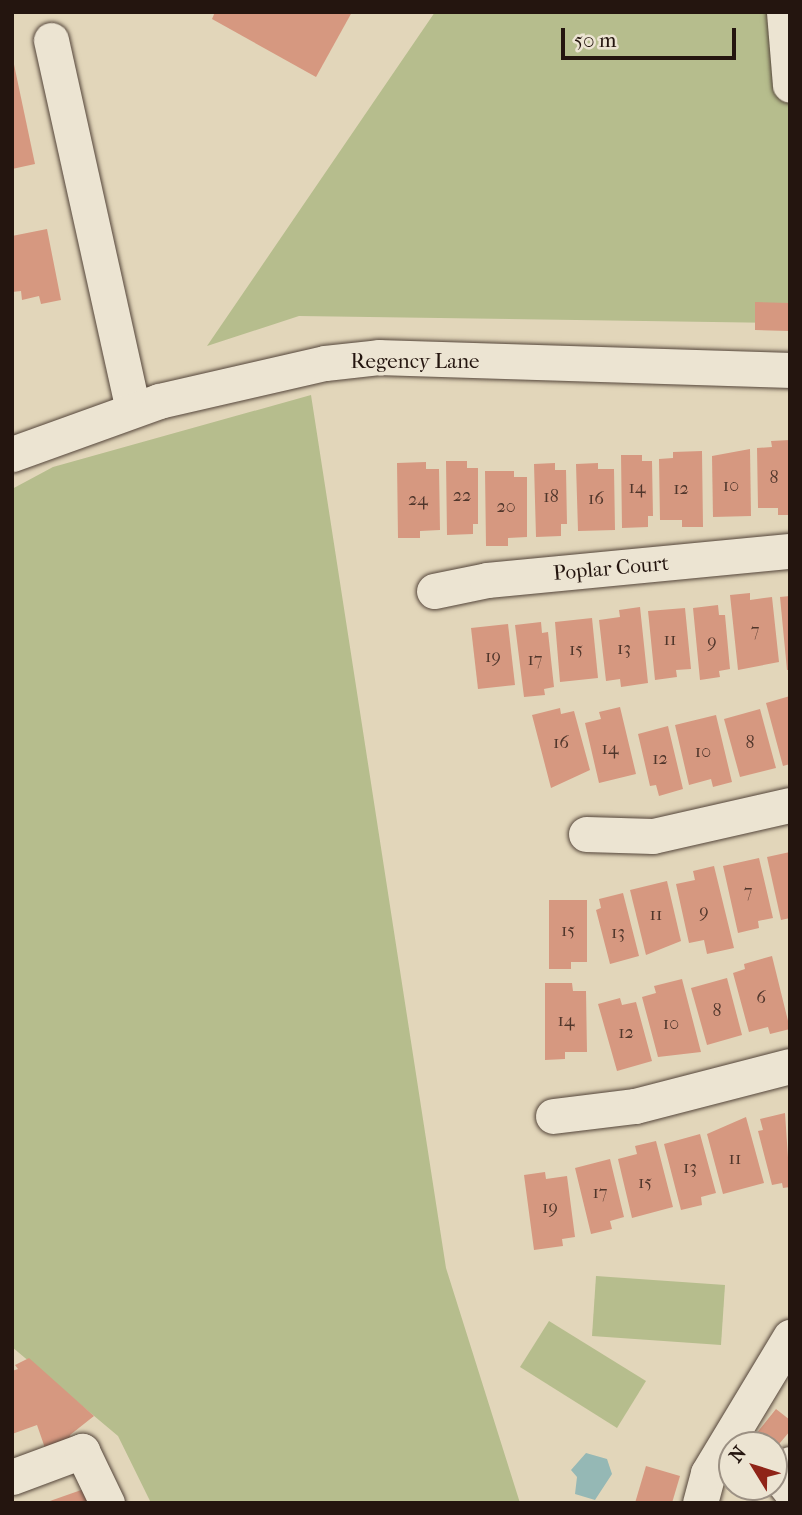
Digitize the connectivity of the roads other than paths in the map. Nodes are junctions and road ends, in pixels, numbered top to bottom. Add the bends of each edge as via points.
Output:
1 (784, 12) edge
2 (51, 40) dead end
3 (790, 85) edge
4 (790, 370) edge
5 (133, 409) junction
6 (12, 454) edge
7 (790, 551) edge
8 (434, 591) dead end
9 (790, 805) edge
10 (586, 834) dead end
11 (790, 1066) edge
12 (553, 1116) dead end
13 (790, 1337) edge
14 (790, 1464) edge
15 (12, 1477) edge
16 (12, 1483) edge
17 (790, 1490) edge
18 (19, 1503) edge
19 (107, 1503) edge
20 (700, 1503) edge

1 - 3 street
2 - 5 street
4 - 5 street, Regency Lane via 379,357 253,376
5 - 6 street, Regency Lane
7 - 8 street, Poplar Court via 487,580
9 - 10 street via 653,836
11 - 12 street via 635,1106
13 - 20 street via 708,1473
14 - 17 street via 781,1479
15 - 19 street via 82,1451
16 - 18 street

